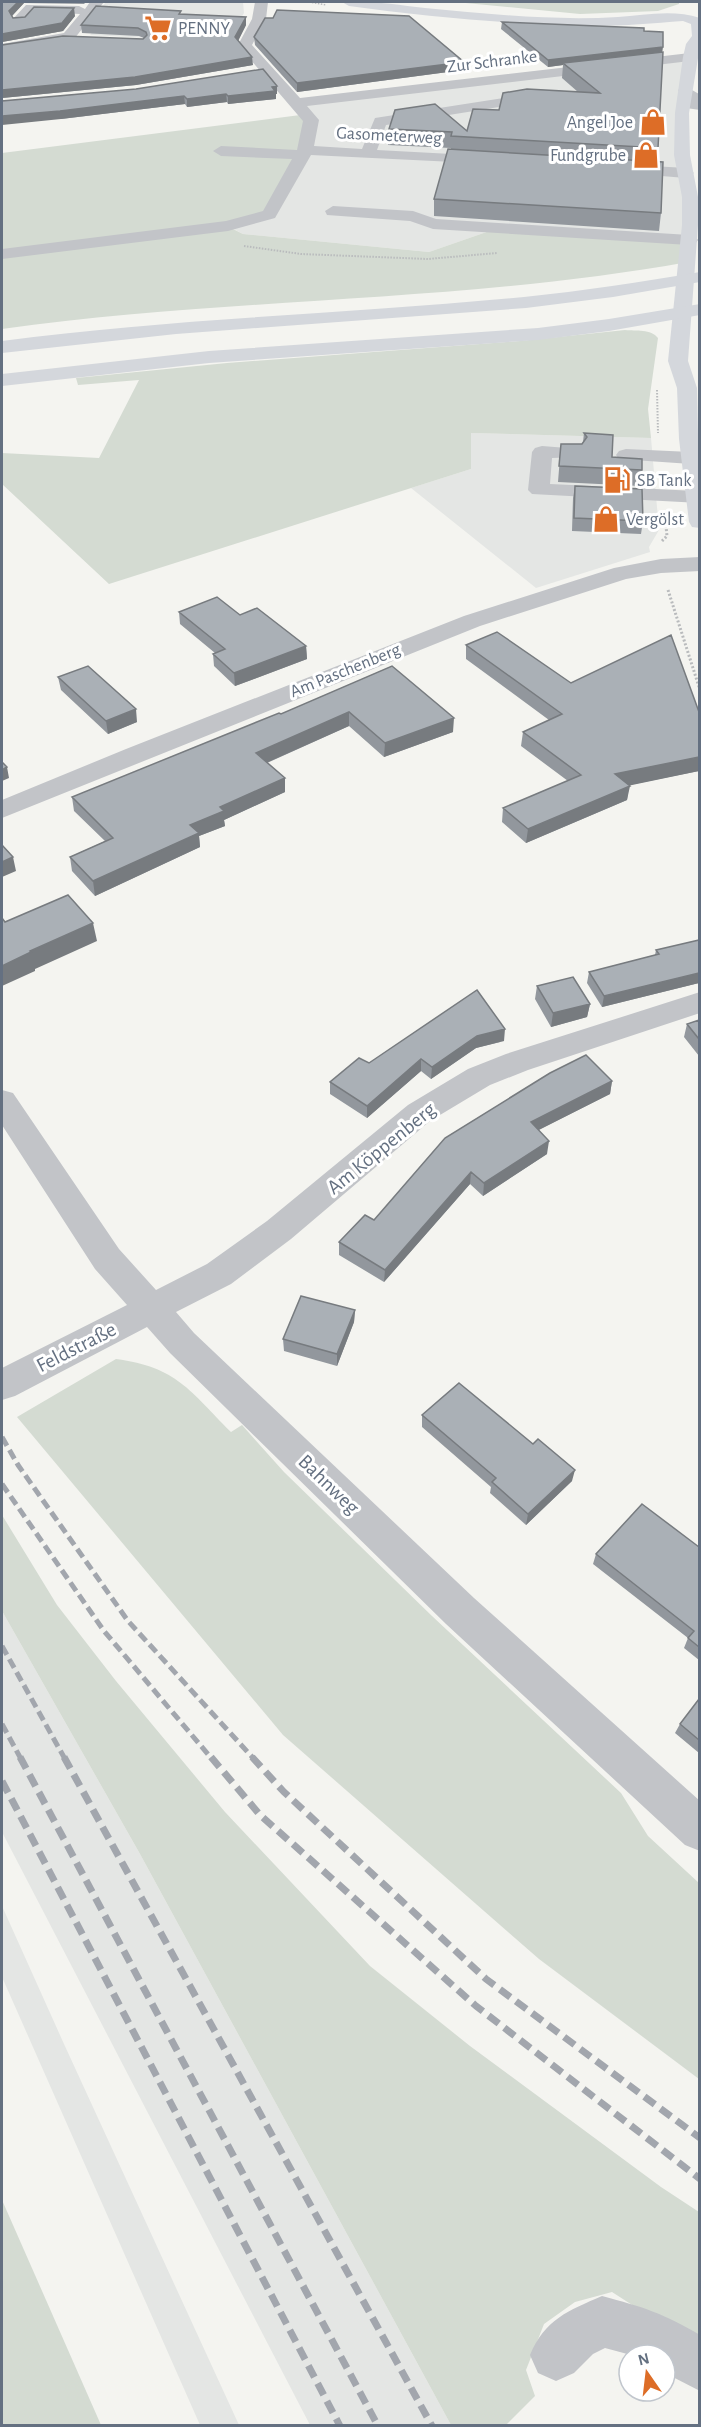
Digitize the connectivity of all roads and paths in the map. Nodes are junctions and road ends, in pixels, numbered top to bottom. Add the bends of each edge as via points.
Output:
1 (261, 2) edge
2 (349, 2) edge
3 (93, 6) edge
4 (699, 18) edge
5 (19, 20) edge
6 (597, 22) junction
7 (64, 39) junction
8 (79, 41) edge
9 (2, 48) edge
10 (692, 50) junction
11 (267, 70) junction
12 (249, 73) edge
13 (685, 90) junction
14 (552, 94) edge
15 (297, 103) junction
16 (699, 106) edge
17 (459, 109) junction
18 (682, 113) junction
19 (699, 115) edge
20 (221, 151) dead end
21 (304, 152) junction
22 (368, 153) junction
23 (442, 158) junction
24 (499, 161) edge
25 (603, 168) edge
26 (686, 173) junction
27 (333, 211) dead end
28 (202, 229) junction
29 (689, 240) junction
30 (503, 252) dead end
31 (2, 254) edge
32 (694, 261) edge
33 (627, 272) dead end
34 (699, 277) edge
35 (570, 279) dead end
36 (699, 292) edge
37 (639, 295) junction
38 (391, 296) dead end
39 (691, 311) edge
40 (609, 325) junction
41 (680, 337) junction
42 (204, 340) junction
43 (2, 347) edge
44 (2, 362) edge
45 (699, 368) edge
46 (2, 380) edge
47 (687, 388) junction
48 (573, 453) edge
49 (692, 458) junction
50 (626, 473) junction
51 (697, 497) junction
52 (699, 522) edge
53 (699, 564) edge
54 (2, 810) edge
55 (699, 1002) edge
56 (2, 1101) edge
57 (151, 1309) junction
58 (2, 1385) edge
59 (699, 1830) edge
60 (556, 2355) dead end
61 (699, 2365) edge

1 - 11 street via 259,19 245,45
2 - 6 main road via 467,16
3 - 5 street via 31,8
3 - 7 street
4 - 6 main road
4 - 10 main road via 699,36
6 - 10 main road via 674,29 690,36
7 - 8 street
7 - 9 street
10 - 13 main road
10 - 15 street, Zur Schranke
11 - 12 street
11 - 15 street
13 - 16 street via 692,94 692,105
13 - 18 main road
14 - 17 street
15 - 21 street, Gasometerweg via 311,120
17 - 22 street via 380,121
17 - 23 street
18 - 19 street
18 - 26 main road
20 - 21 street
21 - 22 street, Gasometerweg
21 - 28 street, Gasometerweg via 269,214 252,221
22 - 23 street, Gasometerweg
23 - 24 street, Gasometerweg
25 - 26 street
26 - 29 main road
27 - 29 street via 413,216 433,224
28 - 30 path via 229,243 302,255 428,259
28 - 31 street, Gasometerweg
29 - 32 main road
32 - 33 main road
32 - 39 main road
34 - 37 main road
35 - 38 main road
36 - 37 main road
37 - 42 main road via 449,324
39 - 40 main road
39 - 41 main road
40 - 41 main road via 653,328
40 - 42 main road via 470,340
41 - 47 main road via 678,361
42 - 43 main road via 123,332
42 - 44 main road via 102,348
42 - 46 main road
45 - 47 main road
47 - 49 main road
48 - 50 street via 542,452 539,490
49 - 50 street
49 - 51 main road
50 - 51 street
51 - 52 main road
53 - 54 street, Am Paschenberg via 622,573 472,621
55 - 57 street, Am Köppenberg via 517,1062 469,1083 419,1113 241,1259 198,1287
56 - 57 street, Bahnweg via 107,1259
57 - 58 street, Feldstraße
57 - 59 street, Bahnweg via 460,1611
60 - 61 street via 575,2336 602,2322 650,2334

